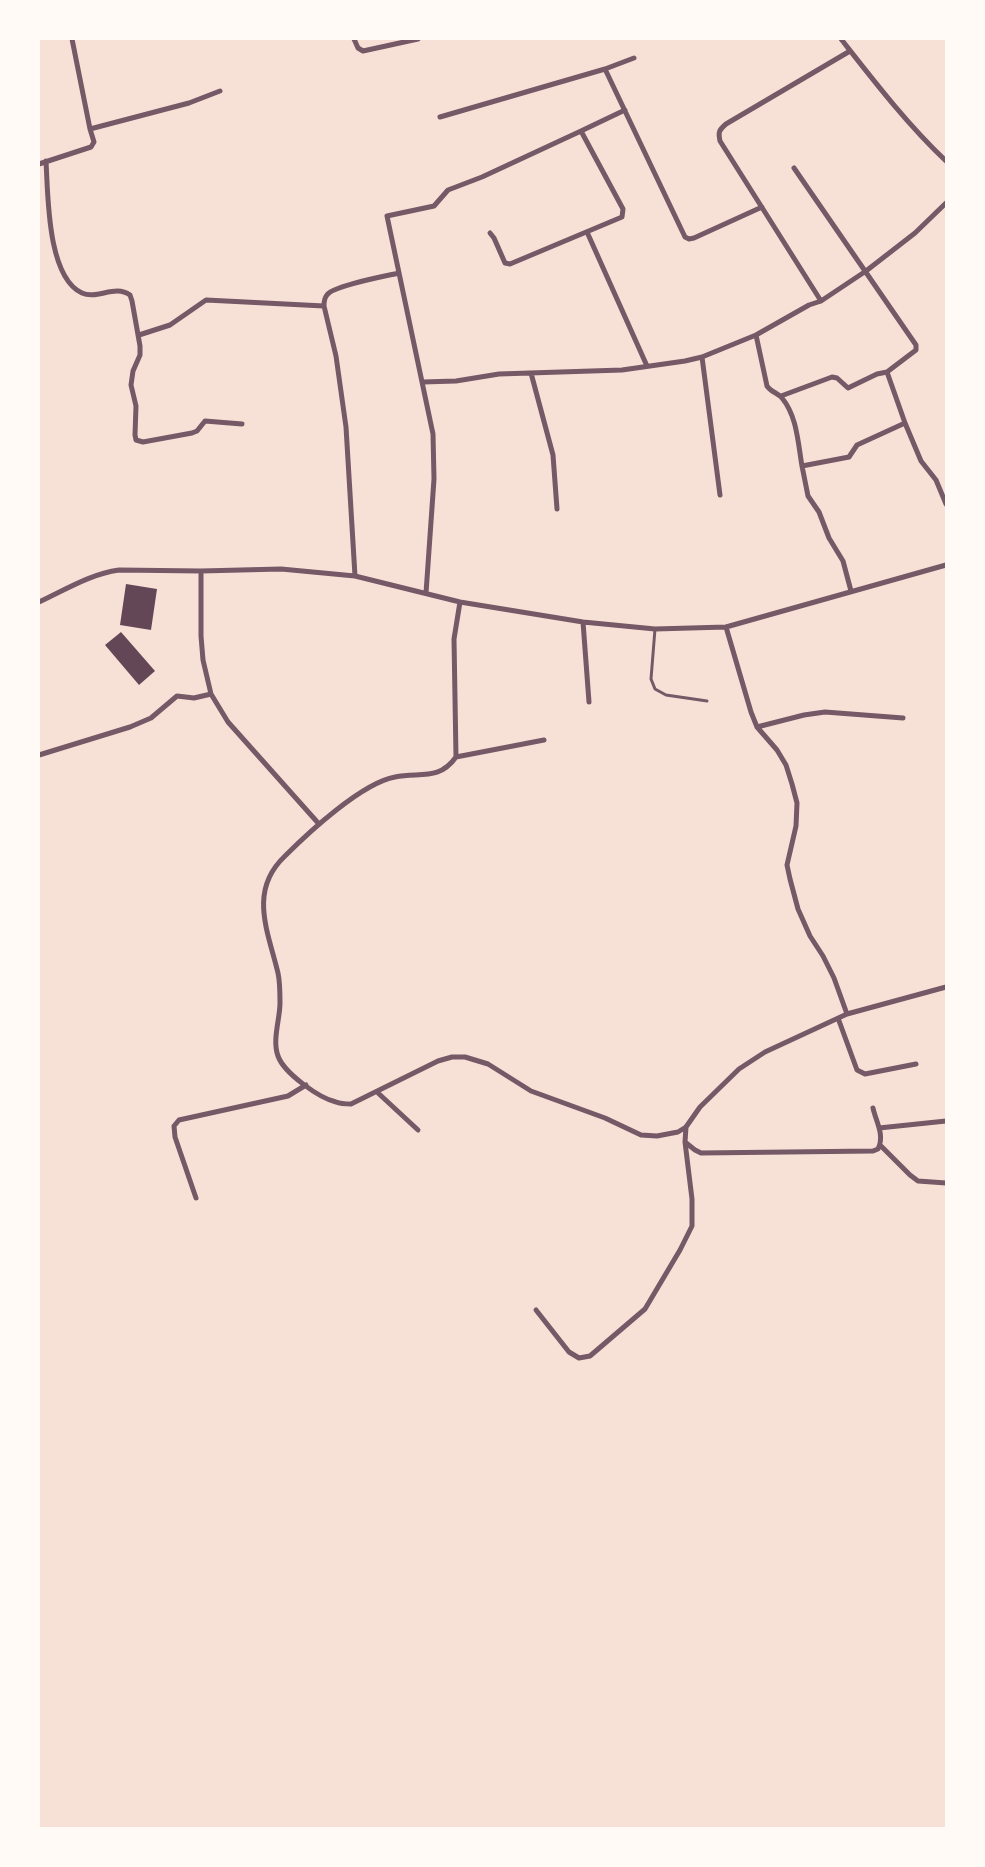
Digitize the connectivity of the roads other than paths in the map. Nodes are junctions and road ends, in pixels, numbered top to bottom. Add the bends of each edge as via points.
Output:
1 (72, 39) edge
2 (354, 39) edge
3 (418, 39) edge
4 (840, 39) edge
5 (850, 51) junction
6 (634, 58) dead end
7 (605, 69) junction
8 (220, 91) dead end
9 (625, 110) junction
10 (440, 117) dead end
11 (90, 129) junction
12 (581, 130) junction
13 (46, 161) junction
14 (946, 161) edge
15 (39, 164) edge
16 (794, 168) dead end
17 (946, 203) edge
18 (762, 207) junction
19 (587, 232) junction
20 (490, 233) dead end
21 (866, 271) junction
22 (399, 273) junction
23 (822, 301) junction
24 (324, 306) junction
25 (139, 335) junction
26 (756, 335) junction
27 (702, 357) junction
28 (647, 366) junction
29 (887, 372) junction
30 (531, 373) junction
31 (423, 382) junction
32 (781, 396) junction
33 (905, 423) junction
34 (242, 424) dead end
35 (802, 466) junction
36 (720, 494) dead end
37 (946, 504) edge
38 (557, 509) dead end
39 (946, 566) edge
40 (201, 571) junction
41 (355, 576) junction
42 (851, 591) junction
43 (426, 593) junction
44 (39, 602) edge
45 (460, 602) junction
46 (583, 622) junction
47 (726, 627) junction
48 (655, 629) junction
49 (212, 694) junction
50 (707, 701) dead end
51 (589, 702) dead end
52 (903, 718) dead end
53 (757, 726) junction
54 (544, 740) dead end
55 (39, 755) edge
56 (456, 757) junction
57 (319, 824) junction
58 (946, 987) edge
59 (847, 1014) junction
60 (838, 1018) junction
61 (916, 1064) dead end
62 (306, 1085) junction
63 (377, 1092) junction
64 (873, 1108) dead end
65 (946, 1121) edge
66 (686, 1127) junction
67 (879, 1128) junction
68 (418, 1130) dead end
69 (685, 1142) junction
70 (880, 1144) junction
71 (946, 1183) edge
72 (196, 1198) dead end
73 (536, 1310) dead end

1 - 11 street
2 - 3 street via 363,51
4 - 5 street
5 - 14 street via 888,99
5 - 18 street via 719,130 720,141
6 - 7 street
7 - 9 street
7 - 10 street
8 - 11 street
9 - 12 street
9 - 18 street via 685,237 694,238
11 - 13 street via 94,142 91,147
12 - 19 street via 623,212 618,220
12 - 22 street via 448,190 434,206 388,215
13 - 15 street
13 - 25 street via 51,229 59,267 74,288 83,294 118,290 130,295
16 - 21 street
17 - 21 street via 915,234
18 - 23 street
19 - 20 street via 508,264
19 - 28 street
21 - 23 street
21 - 29 street via 916,348
22 - 24 street via 337,288 327,293
22 - 31 street
23 - 26 street
24 - 25 street via 206,300 170,325
24 - 41 street via 336,356 346,427
25 - 34 street via 140,355 131,385 136,406 137,441 192,433 205,421
26 - 27 street
26 - 32 street via 767,386
27 - 28 street
27 - 36 street
28 - 30 street
29 - 32 street via 848,388 832,377
29 - 33 street
30 - 31 street
30 - 38 street via 554,455
31 - 43 street via 433,434 434,479
32 - 35 street via 792,418
33 - 35 street via 857,445 849,457
33 - 37 street via 921,461 936,480
35 - 42 street via 808,496 843,561
39 - 42 street
40 - 41 street via 281,569
40 - 44 street via 132,569 106,572
40 - 49 street via 203,660
41 - 43 street
42 - 47 street
43 - 45 street
45 - 46 street
45 - 56 street via 454,638
46 - 48 street
46 - 51 street
47 - 48 street
47 - 53 street
48 - 50 lane via 651,679 655,689 666,695
49 - 55 street via 194,698 177,696 151,718 130,727
49 - 57 street via 228,722
52 - 53 street via 825,712
53 - 59 street via 781,757 798,802 787,865 790,879 798,909 834,978
54 - 56 street
56 - 57 street via 450,766 434,774 380,781
57 - 62 street via 271,874 265,886 262,907 278,975 277,1055 284,1067
58 - 59 street
59 - 60 street
60 - 61 street via 862,1073
60 - 66 street via 765,1052 738,1069 700,1107
62 - 63 street via 336,1102 351,1104
62 - 72 street via 288,1096 179,1120 174,1126 175,1137
63 - 66 street via 438,1061 465,1057 488,1064 532,1091 641,1135 658,1136
63 - 68 street
64 - 67 street
65 - 67 street
66 - 69 street
67 - 70 street
69 - 70 street via 701,1153 865,1152 878,1150
69 - 73 street via 692,1226 645,1309 590,1356 579,1358 569,1352
70 - 71 street via 918,1181

